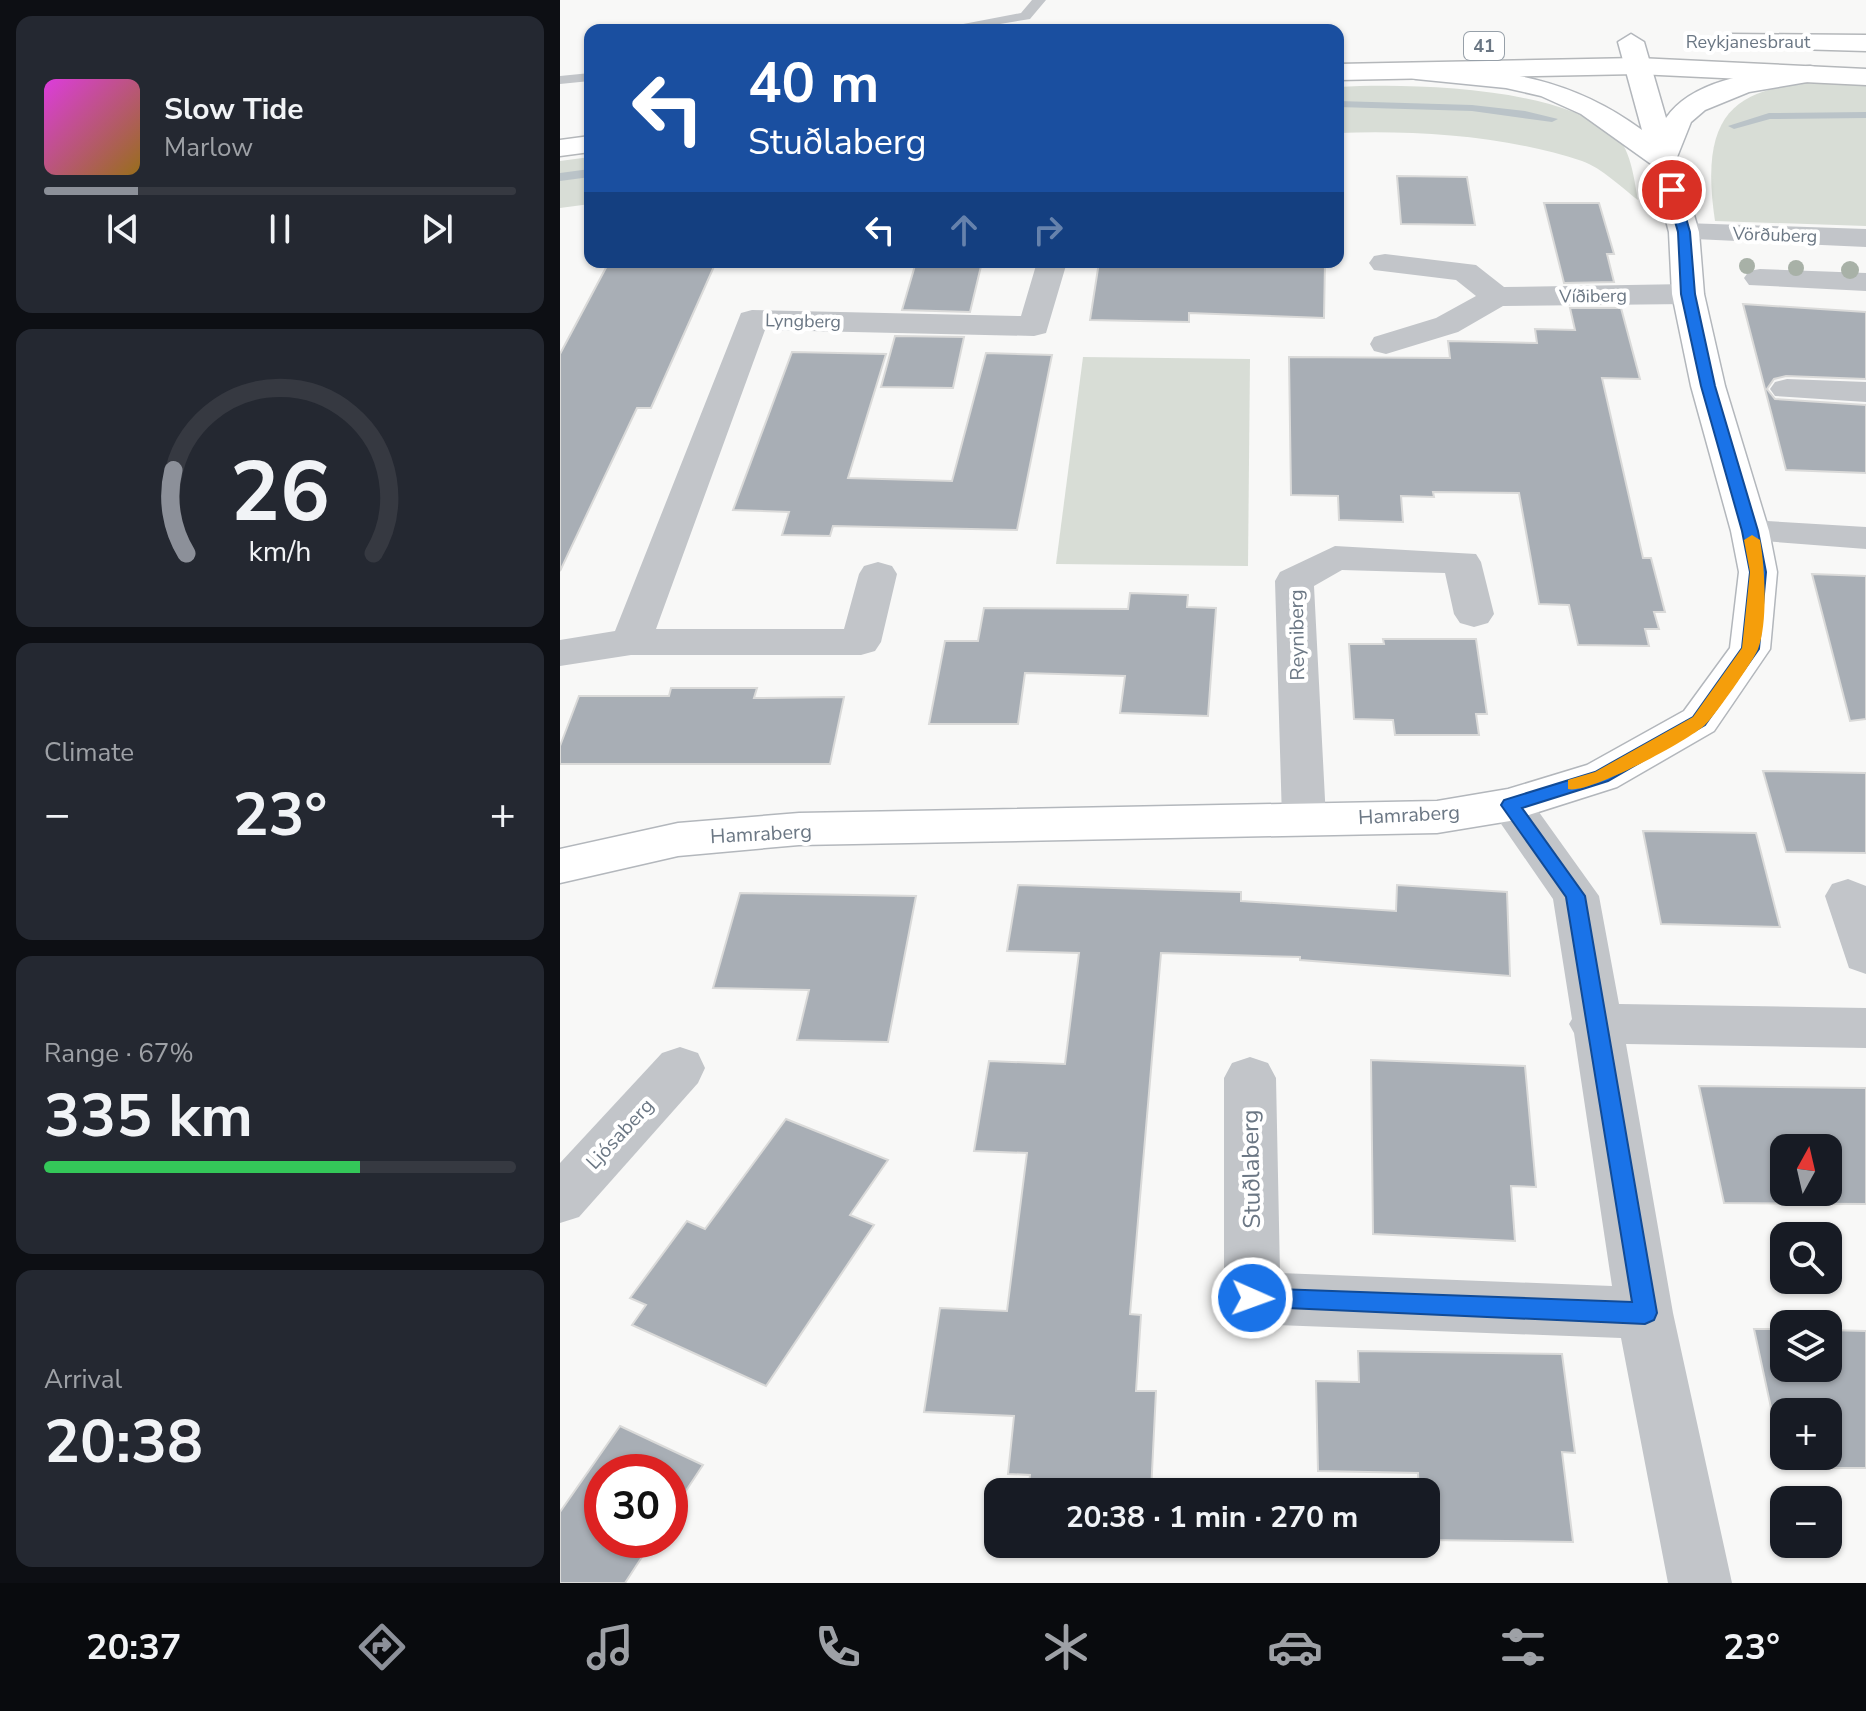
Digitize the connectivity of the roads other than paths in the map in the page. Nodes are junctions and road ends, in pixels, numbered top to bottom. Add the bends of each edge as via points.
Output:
1 (1039, 0) edge
2 (976, 24) edge
3 (1658, 42) dead end
4 (1699, 42) dead end
5 (1866, 43) edge
6 (1344, 51) edge
7 (1634, 54) junction
8 (1398, 70) junction
9 (1344, 72) edge
10 (1810, 74) junction
11 (1866, 77) edge
12 (584, 78) edge
13 (560, 80) edge
14 (584, 125) edge
15 (560, 128) edge
16 (584, 145) edge
17 (560, 148) edge
18 (1662, 159) junction
19 (1684, 232) junction
20 (1866, 238) edge
21 (1385, 263) dead end
22 (1050, 268) edge
23 (1760, 278) dead end
24 (1866, 282) edge
25 (1688, 294) junction
26 (1497, 297) junction
27 (1386, 344) dead end
28 (1787, 389) dead end
29 (1866, 392) edge
30 (1750, 531) junction
31 (1866, 538) edge
32 (878, 574) dead end
33 (1474, 614) dead end
34 (631, 642) junction
35 (560, 653) edge
36 (1510, 805) junction
37 (1304, 819) junction
38 (560, 866) edge
39 (1848, 896) dead end
40 (1866, 955) edge
41 (1594, 1024) junction
42 (1866, 1028) edge
43 (680, 1068) dead end
44 (1250, 1078) dead end
45 (560, 1200) edge
46 (1645, 1313) junction
47 (1700, 1583) edge

1 - 2 lane via 1025,16
3 - 7 main road, Reykjanesbraut / 41
4 - 5 main road, Reykjanesbraut
6 - 7 main road, Reykjanesbraut / 41
7 - 8 main road, Reykjanesbraut / 41
7 - 10 main road, Reykjanesbraut / 41
7 - 18 main road
8 - 9 main road, Reykjanesbraut / 41
8 - 18 main road, 41 via 1503,80 1561,94
10 - 11 main road, Reykjanesbraut / 41
10 - 18 main road via 1715,95 1684,113
12 - 13 lane
14 - 15 main road
16 - 17 main road
18 - 19 main road, Hamraberg
19 - 20 street, Vörðuberg
19 - 25 main road, Hamraberg
21 - 26 street via 1465,272
22 - 34 street, Lyngberg via 1034,326 752,320
23 - 24 street
25 - 26 street, Víðiberg
25 - 30 main road, Hamraberg
26 - 27 street, Víðiberg via 1447,325
28 - 29 street
30 - 31 street
30 - 36 main road, Hamraberg via 1758,572 1750,649 1699,721 1602,776
32 - 34 street via 861,642
33 - 37 street, Reyniberg via 1462,562 1335,558 1294,581
34 - 35 street
36 - 37 main road, Hamraberg via 1437,817
36 - 41 street via 1576,896
37 - 38 main road, Hamraberg via 699,837 602,853
39 - 40 street
41 - 42 street
41 - 46 street
43 - 45 street, Ljósaberg
44 - 46 street, Stuðlaberg via 1252,1298
46 - 47 street

